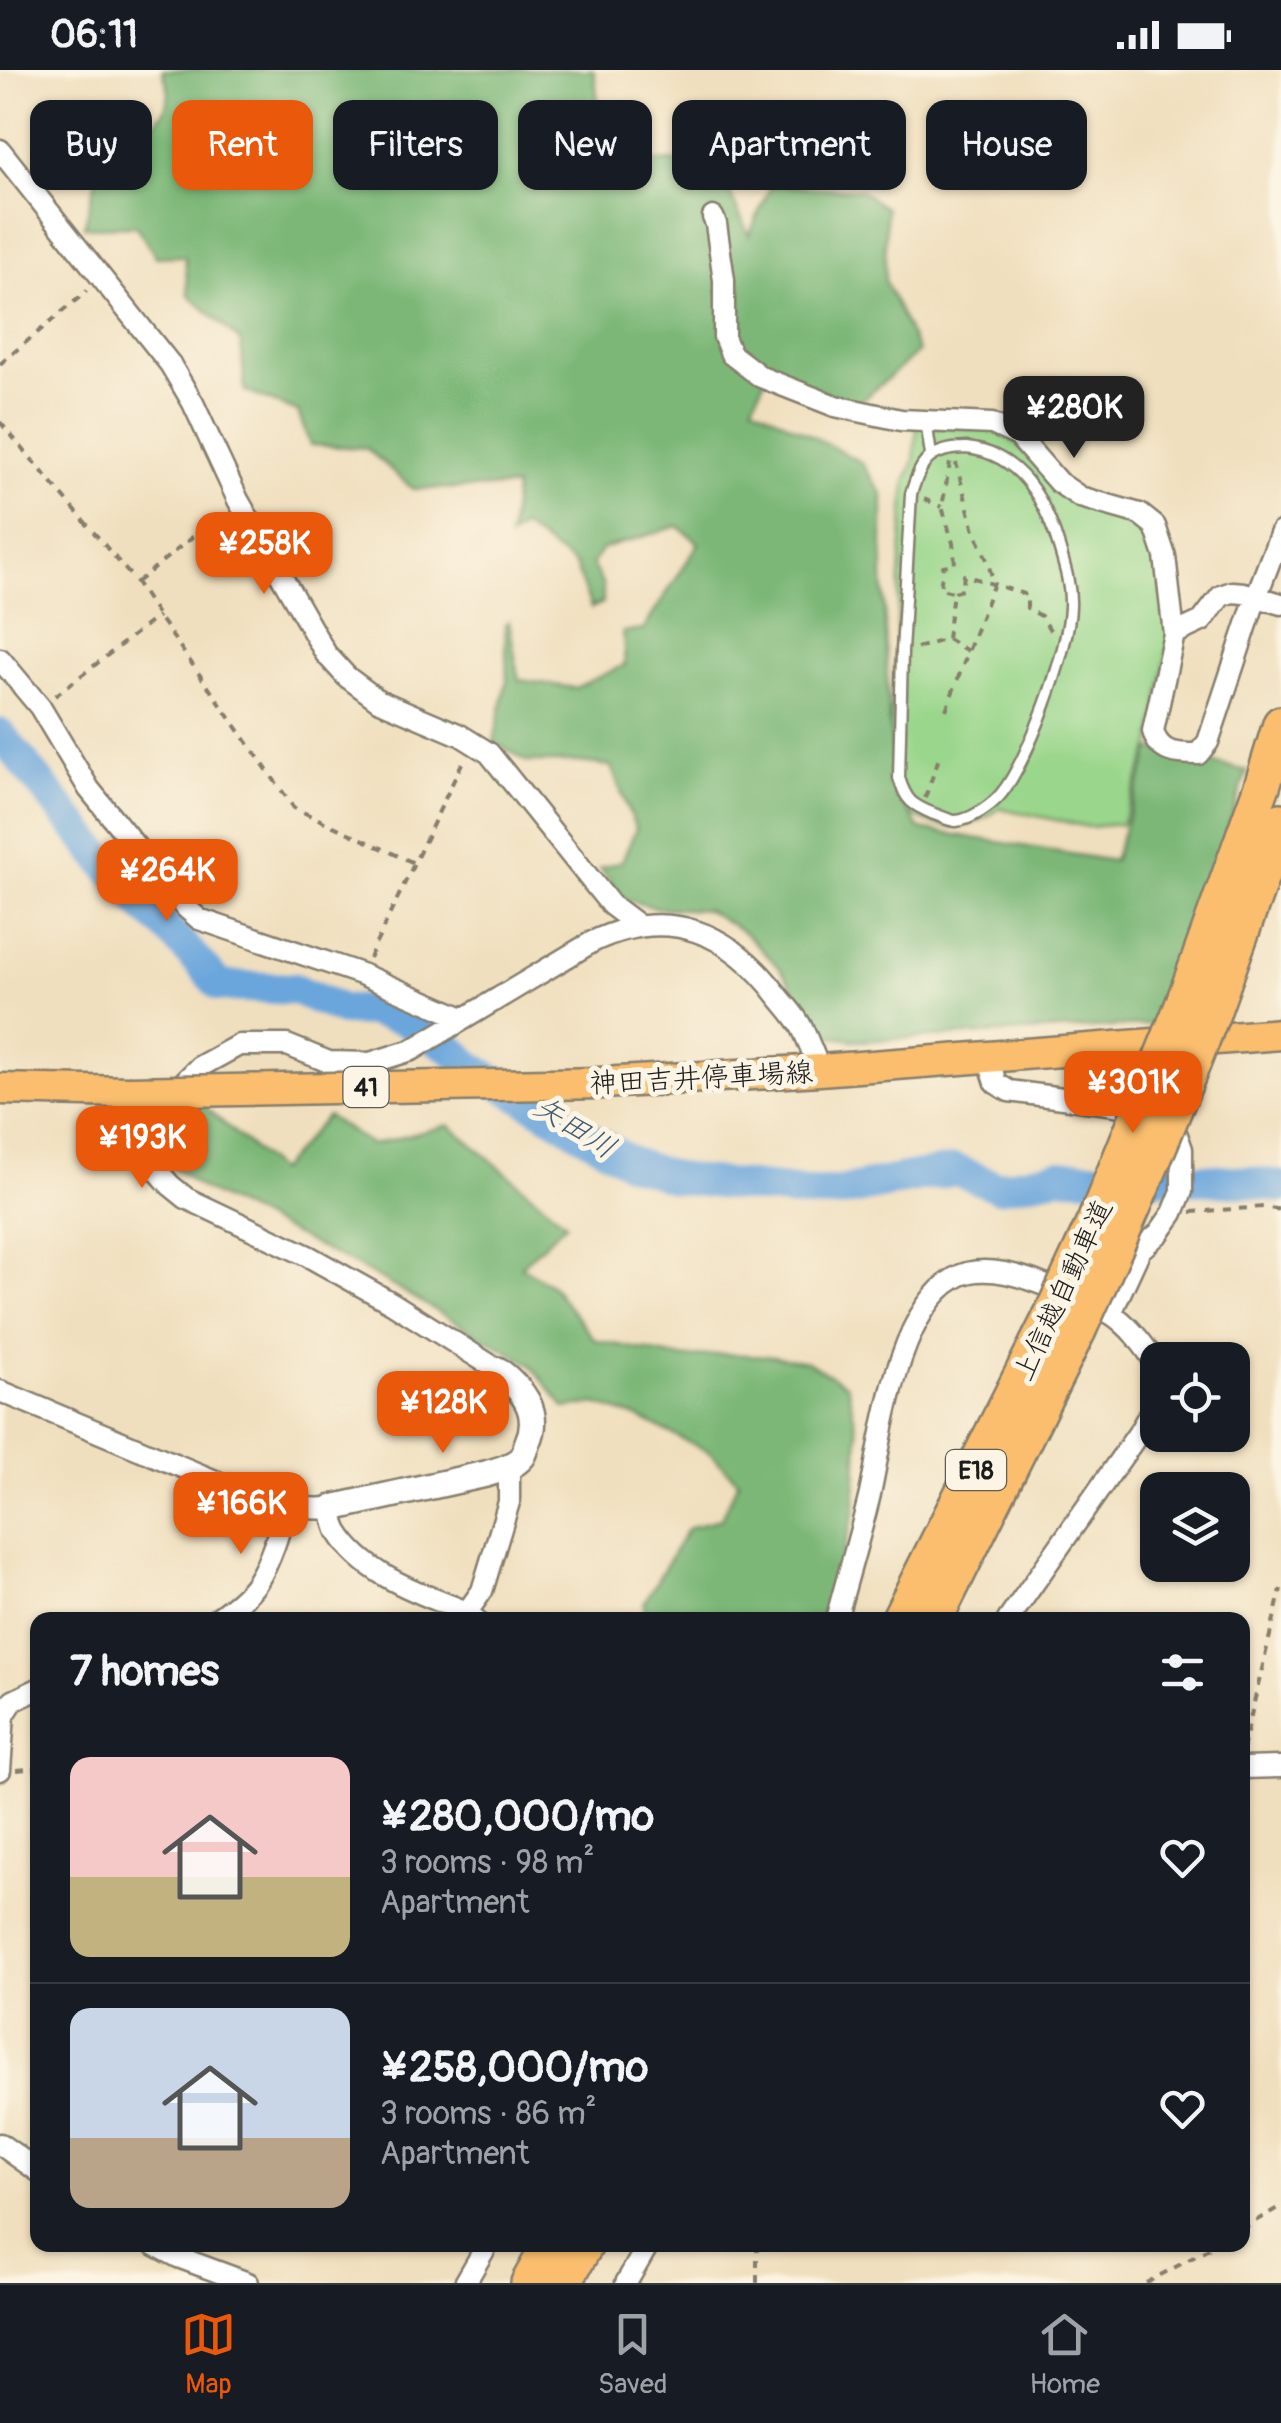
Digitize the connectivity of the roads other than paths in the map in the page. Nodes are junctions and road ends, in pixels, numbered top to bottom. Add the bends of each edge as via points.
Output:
1 (0, 150) edge
2 (713, 217) dead end
3 (926, 421) junction
4 (931, 454) junction
5 (1281, 532) edge
6 (1270, 601) edge
7 (1174, 634) junction
8 (0, 659) edge
9 (1281, 724) edge
10 (1281, 821) edge
11 (639, 926) junction
12 (1197, 1010) junction
13 (455, 1024) junction
14 (1281, 1034) edge
15 (988, 1058) junction
16 (820, 1070) junction
17 (0, 1089) edge
18 (1110, 1313) junction
19 (1064, 1324) junction
20 (1140, 1342) edge
21 (498, 1370) joint
22 (0, 1391) edge
23 (1140, 1430) edge
24 (509, 1466) junction
25 (286, 1507) junction
26 (332, 1508) junction
27 (226, 1612) edge
28 (463, 1612) edge
29 (474, 1612) edge
30 (838, 1612) edge
31 (903, 1612) edge
32 (938, 1612) edge
33 (1014, 1612) edge
34 (30, 1694) edge
35 (1281, 1767) edge
36 (1250, 1768) edge
37 (0, 1770) edge
38 (0, 2144) edge
39 (30, 2165) edge
40 (167, 2252) edge
41 (483, 2252) edge
42 (546, 2252) edge
43 (580, 2252) edge
44 (644, 2252) edge
45 (248, 2283) edge
46 (465, 2283) edge
47 (529, 2283) edge
48 (563, 2283) edge
49 (626, 2283) edge

1 - 11 street via 170,364 326,654 378,700 489,754 611,906
2 - 3 street via 731,354 761,377 835,406
3 - 4 lane
3 - 7 street via 992,424 1018,436 1080,497 1140,514 1156,526
4 - 4 lane via 985,450 1008,462 1042,499 1068,576 1070,608 1065,641 1023,759 1000,796 953,821 904,798 899,778 911,494
5 - 6 street
6 - 7 street via 1232,592 1202,621
6 - 7 street via 1198,754 1166,751 1153,731
8 - 13 street via 40,707 89,789 199,919 361,974
9 - 12 highway, 上信越自動車道 / E18
10 - 12 highway, 上信越自動車道 / E18
11 - 13 street via 592,942
11 - 16 street via 680,927 742,956 801,1024
12 - 19 highway, 上信越自動車道 / E18, bridge via 1171,1120 1123,1232
13 - 21 street via 412,1050 370,1062 329,1062 286,1045 239,1045 199,1067 170,1096 153,1138 157,1170 186,1198 308,1256
14 - 15 main road, 神田吉井停車場線 / 41
15 - 16 main road, 神田吉井停車場線 / 41
15 - 18 street via 996,1083 1009,1091 1116,1105 1164,1122 1177,1136 1182,1191 1173,1213 1140,1250
16 - 17 main road, 神田吉井停車場線 / 41, bridge via 602,1083
18 - 20 street
18 - 30 street via 990,1270 957,1276 932,1296 892,1388
19 - 31 highway, 上信越自動車道 / E18
19 - 32 highway, 上信越自動車道 / E18
21 - 24 street via 520,1386 534,1431 521,1458
22 - 25 street
23 - 33 street
24 - 26 street
24 - 29 street via 509,1502
25 - 26 street
25 - 27 street via 257,1582
26 - 28 street via 336,1529 356,1554 396,1582
34 - 37 street via 4,1714
35 - 36 street
38 - 39 street
40 - 45 street
41 - 46 street
42 - 47 highway
43 - 48 highway
44 - 49 street

